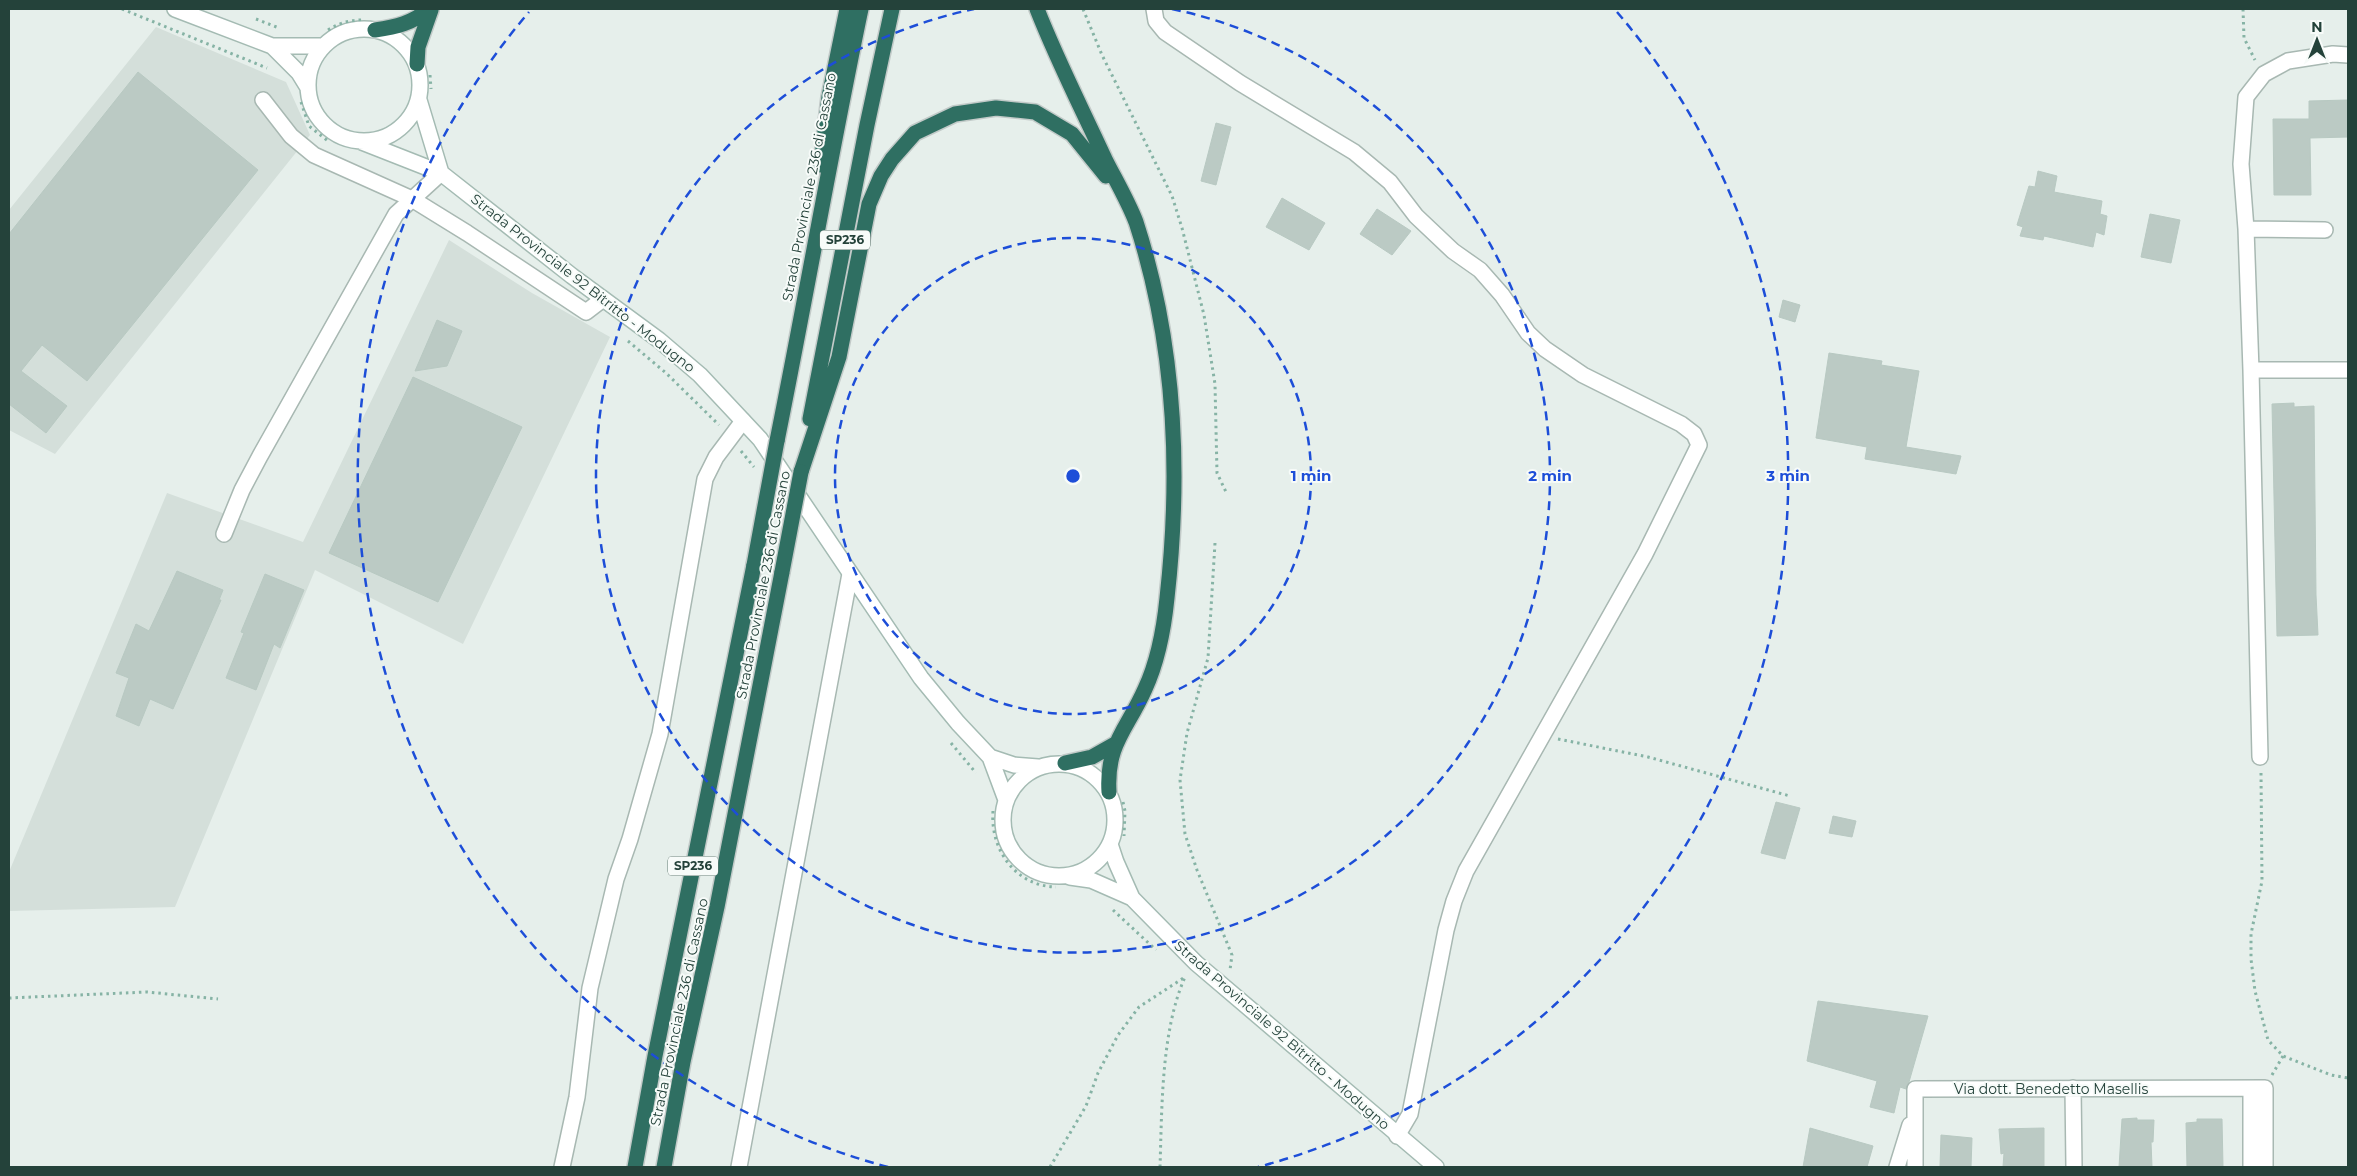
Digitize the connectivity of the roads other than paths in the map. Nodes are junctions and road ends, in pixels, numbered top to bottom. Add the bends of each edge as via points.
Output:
1 (175, 9) edge
2 (431, 9) edge
3 (847, 9) edge
4 (861, 9) edge
5 (892, 9) edge
6 (1037, 9) edge
7 (1154, 9) edge
8 (197, 13) edge
9 (373, 25) junction
10 (324, 39) junction
11 (272, 46) junction
12 (2348, 55) edge
13 (416, 64) junction
14 (307, 86) junction
15 (425, 99) junction
16 (263, 100) dead end
17 (362, 142) junction
18 (441, 173) junction
19 (412, 199) junction
20 (1135, 221) junction
21 (2246, 229) junction
22 (2326, 230) dead end
23 (815, 250) junction
24 (603, 299) junction
25 (2251, 370) junction
26 (2348, 370) edge
27 (743, 421) junction
28 (801, 472) junction
29 (224, 534) dead end
30 (850, 574) junction
31 (1115, 744) junction
32 (990, 757) junction
33 (2260, 757) road end
34 (1065, 763) junction
35 (1038, 767) junction
36 (1115, 794) junction
37 (1006, 800) junction
38 (1117, 841) junction
39 (1066, 876) junction
40 (1132, 898) junction
41 (2073, 1088) junction
42 (2258, 1088) junction
43 (1915, 1109) junction
44 (1397, 1136) junction
45 (562, 1167) edge
46 (635, 1167) edge
47 (664, 1167) edge
48 (739, 1167) edge
49 (1436, 1167) edge
50 (1897, 1167) edge
51 (1915, 1167) edge
52 (2074, 1167) edge
53 (2251, 1167) edge
54 (2265, 1167) edge

1 - 8 street
2 - 9 highway via 395,28
2 - 13 highway via 418,47
3 - 23 highway via 823,132
4 - 23 highway, Strada Provinciale 236 di Cassano / SP236
5 - 28 highway, Strada Provinciale 236 di Cassano / SP236
6 - 20 highway
7 - 44 street via 1156,21 1165,32 1240,83 1354,152 1390,182 1416,216 1452,251 1480,270 1528,333 1545,349 1584,375 1649,406 1694,434 1699,445 1645,554 1466,871 1446,930 1410,1114
8 - 11 street
9 - 10 street
9 - 13 street via 406,48
10 - 11 street
10 - 14 street via 309,72
11 - 14 street via 295,68
12 - 21 street via 2332,54 2288,61 2264,74 2246,97 2241,164
13 - 15 street
14 - 17 street via 310,103 318,119 345,139
15 - 17 street via 398,131 381,139
15 - 18 street
16 - 19 street via 291,136 314,155
17 - 18 street, Strada Provinciale 92 Bitritto - Modugno
18 - 19 street
18 - 24 street, Strada Provinciale 92 Bitritto - Modugno
19 - 24 street via 586,312
19 - 29 street via 396,214 260,456
20 - 28 highway via 1099,165 1072,134 1035,112 996,108 955,114 915,133 892,159 869,204 839,357
20 - 31 highway via 1161,319 1174,448 1172,548 1166,614 1156,659 1146,688
21 - 22 street
21 - 25 street
23 - 46 highway, Strada Provinciale 236 di Cassano / SP236, bridge
24 - 27 street, Strada Provinciale 92 Bitritto - Modugno via 659,340
25 - 26 street
25 - 33 street
27 - 30 street, Strada Provinciale 92 Bitritto - Modugno via 760,439
27 - 45 street via 716,457 705,479 660,734 616,879 590,988 577,1097
28 - 47 highway, Strada Provinciale 236 di Cassano / SP236, bridge
30 - 32 street, Strada Provinciale 92 Bitritto - Modugno via 921,678
30 - 48 street
31 - 34 highway via 1092,756
31 - 36 highway via 1109,764
32 - 35 street via 1014,765
32 - 37 street
34 - 35 street
34 - 36 street via 1082,768
35 - 37 street via 1013,786
36 - 38 street
37 - 39 street via 1002,819 1005,838 1014,855 1029,868 1047,875
38 - 39 street via 1084,871
38 - 40 street via 1116,862
39 - 40 street via 1091,880
40 - 44 street, Strada Provinciale 92 Bitritto - Modugno via 1221,985
41 - 42 street, Via dott. Benedetto Masellis
41 - 43 street, Via dott. Benedetto Masellis via 1915,1089
41 - 52 street
42 - 53 street
42 - 54 street
43 - 50 street
43 - 51 street, Via dott. Benedetto Masellis
44 - 49 street, Strada Provinciale 92 Bitritto - Modugno

